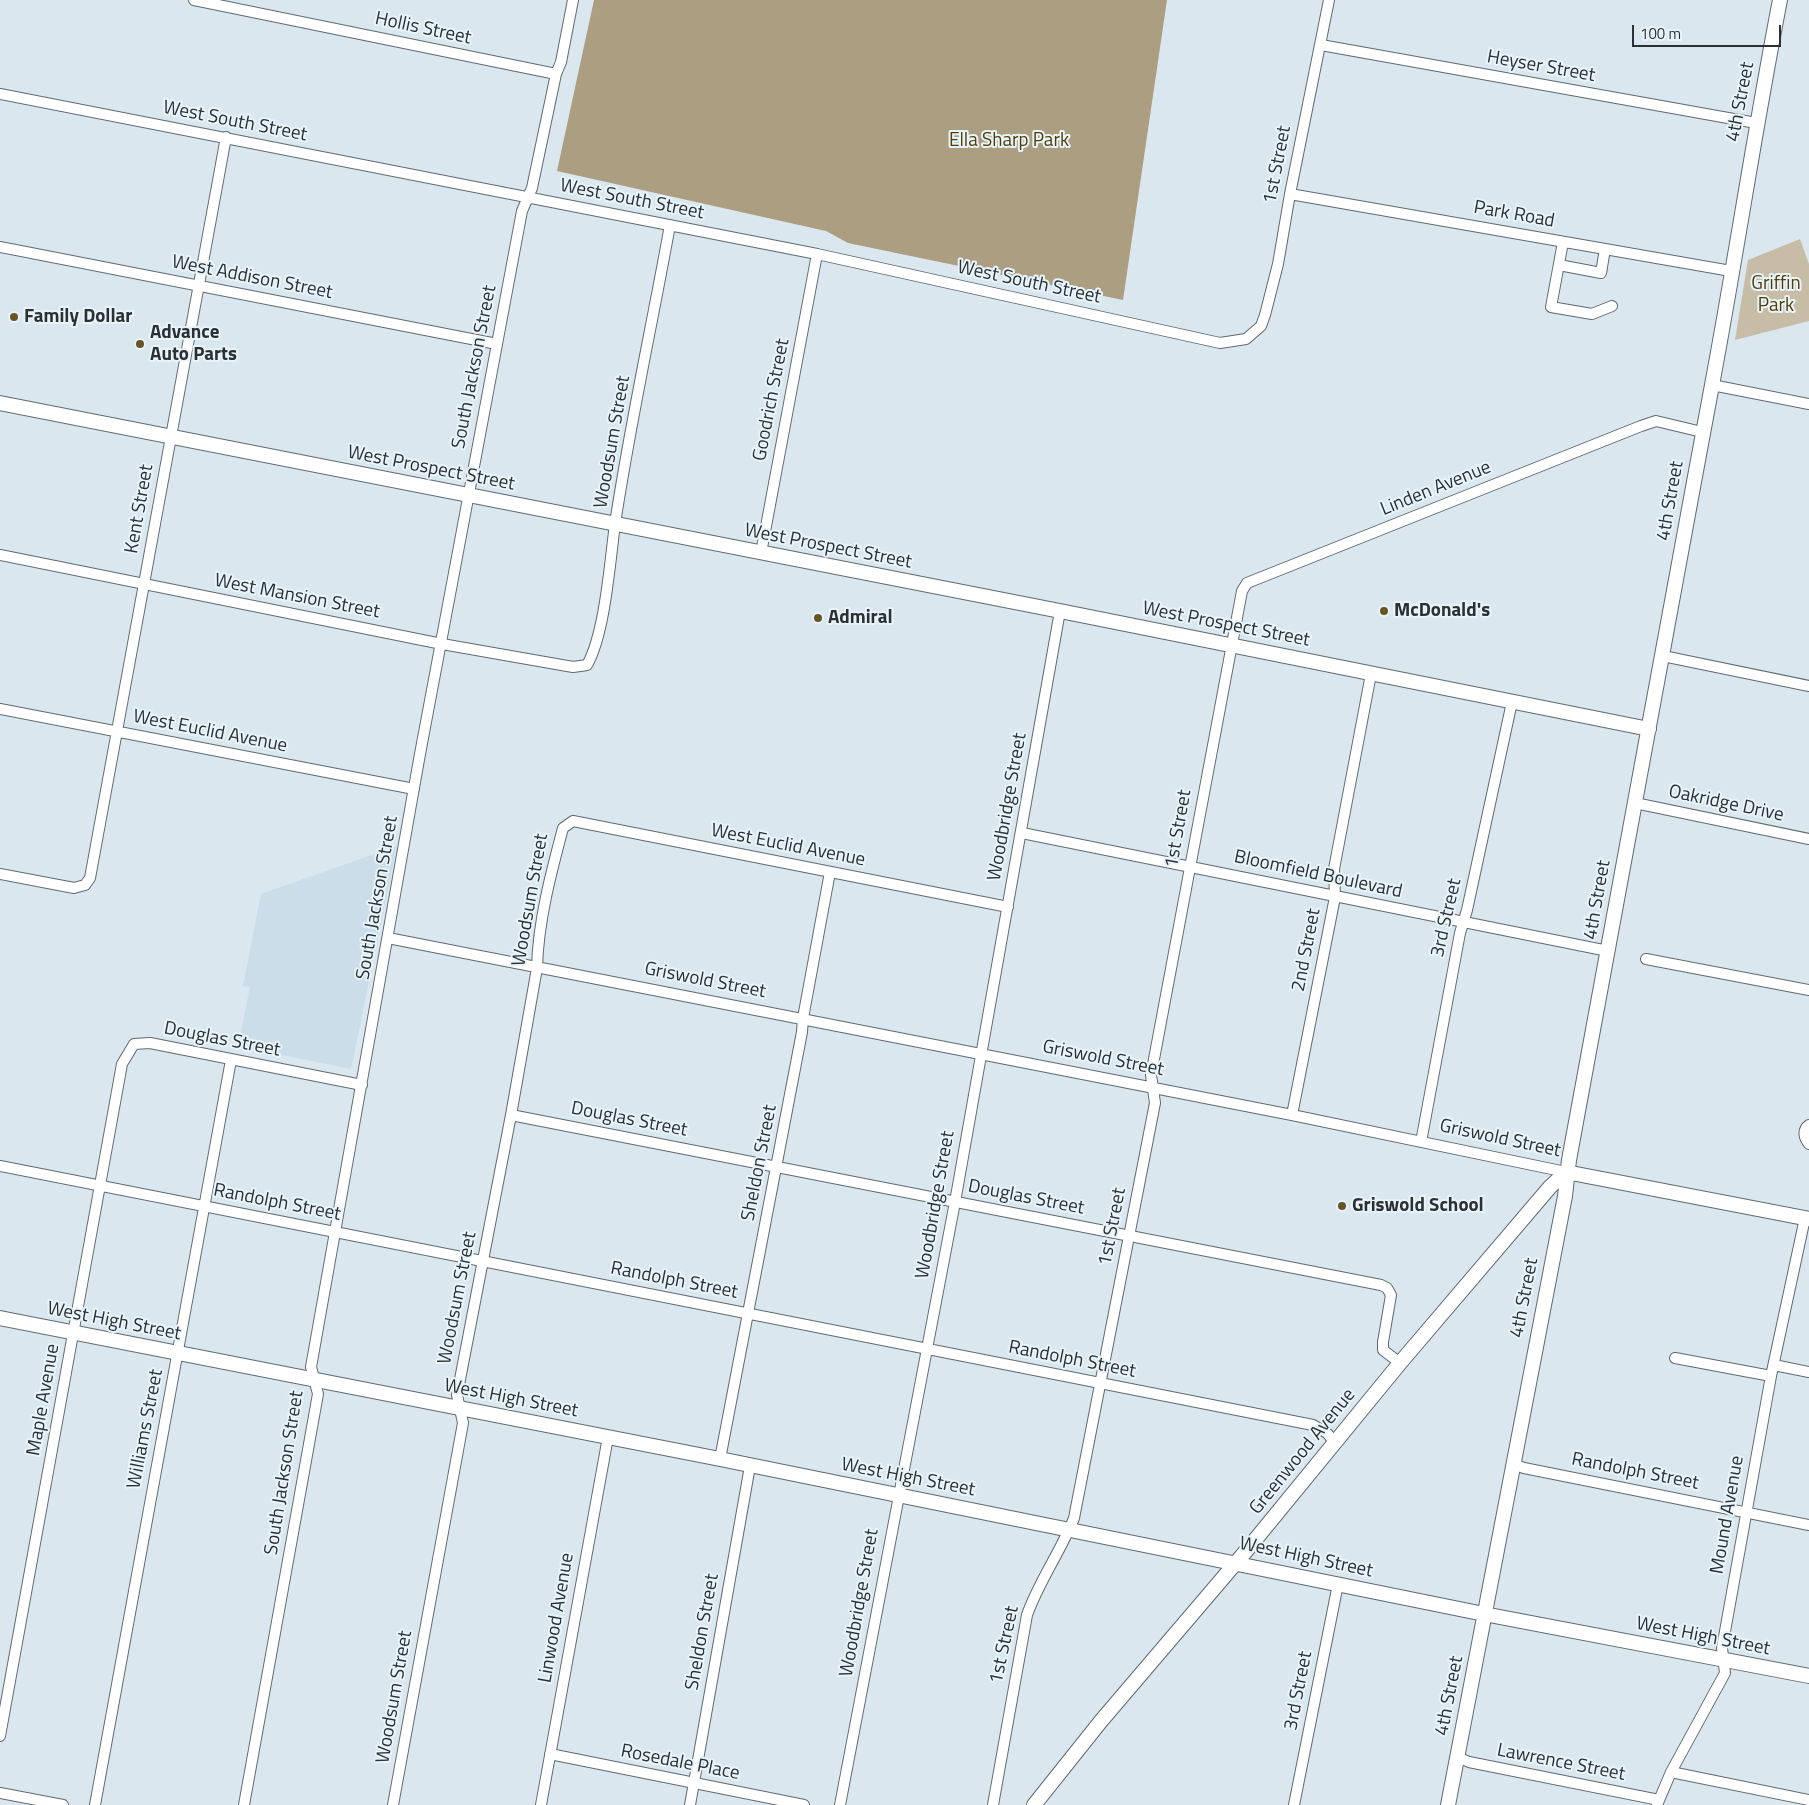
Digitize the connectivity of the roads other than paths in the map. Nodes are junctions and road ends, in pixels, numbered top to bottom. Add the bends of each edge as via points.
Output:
1 (194, 0) edge
2 (573, 0) edge
3 (1329, 0) edge
4 (1780, 0) edge
5 (1321, 45) junction
6 (556, 74) junction
7 (0, 94) edge
8 (1756, 123) junction
9 (226, 137) junction
10 (1290, 194) junction
11 (528, 198) junction
12 (670, 225) junction
13 (1562, 242) junction
14 (0, 246) edge
15 (1605, 249) junction
16 (817, 254) junction
17 (1559, 265) junction
18 (1731, 271) junction
19 (198, 285) junction
20 (1612, 306) dead end
21 (1254, 334) joint
22 (498, 344) junction
23 (1712, 385) junction
24 (0, 403) edge
25 (1809, 404) edge
26 (1702, 432) junction
27 (171, 437) junction
28 (468, 496) junction
29 (616, 523) junction
30 (761, 553) junction
31 (0, 555) edge
32 (145, 584) junction
33 (1060, 611) junction
34 (442, 644) junction
35 (1230, 646) junction
36 (1663, 656) junction
37 (587, 665) joint
38 (1371, 674) junction
39 (1809, 686) edge
40 (1512, 702) junction
41 (0, 710) edge
42 (1649, 729) junction
43 (117, 732) junction
44 (414, 790) junction
45 (1635, 803) junction
46 (563, 828) joint
47 (1022, 833) junction
48 (1809, 839) edge
49 (1190, 867) junction
50 (830, 872) junction
51 (0, 874) edge
52 (1335, 896) junction
53 (1008, 907) junction
54 (1463, 922) junction
55 (388, 938) junction
56 (1608, 951) junction
57 (1646, 959) dead end
58 (537, 968) junction
59 (1809, 990) edge
60 (803, 1018) junction
61 (134, 1044) joint
62 (981, 1054) junction
63 (231, 1060) junction
64 (362, 1085) junction
65 (1153, 1088) junction
66 (511, 1115) junction
67 (1292, 1115) junction
68 (1809, 1125) edge
69 (1421, 1142) junction
70 (1809, 1144) edge
71 (0, 1166) edge
72 (777, 1166) junction
73 (1566, 1172) junction
74 (100, 1186) junction
75 (955, 1202) junction
76 (205, 1206) junction
77 (1807, 1218) edge
78 (335, 1233) junction
79 (1130, 1236) junction
80 (484, 1262) junction
81 (749, 1314) junction
82 (0, 1318) edge
83 (74, 1333) junction
84 (927, 1348) junction
85 (178, 1353) junction
86 (1675, 1358) dead end
87 (1400, 1363) junction
88 (1774, 1365) junction
89 (1809, 1372) edge
90 (1771, 1376) junction
91 (316, 1380) junction
92 (1101, 1384) junction
93 (460, 1408) junction
94 (608, 1437) junction
95 (1335, 1443) junction
96 (720, 1459) junction
97 (1513, 1464) junction
98 (750, 1466) junction
99 (898, 1495) junction
100 (1747, 1513) junction
101 (1809, 1525) edge
102 (1069, 1530) junction
103 (1234, 1562) junction
104 (1338, 1584) junction
105 (1484, 1614) junction
106 (1723, 1660) junction
107 (1809, 1676) edge
108 (0, 1736) edge
109 (550, 1754) junction
110 (1457, 1757) junction
111 (1671, 1772) junction
112 (694, 1783) junction
113 (0, 1792) edge
114 (1809, 1800) edge
115 (1797, 1802) edge
116 (1658, 1803) edge
117 (63, 1805) edge
118 (96, 1805) edge
119 (244, 1805) edge
120 (393, 1805) edge
121 (540, 1805) edge
122 (690, 1805) edge
123 (804, 1805) edge
124 (840, 1805) edge
125 (993, 1805) edge
126 (1034, 1805) edge
127 (1294, 1805) edge
128 (1448, 1805) edge

1 - 6 street, Hollis Street
2 - 6 street, South Jackson Street
3 - 5 street, 1st Street
4 - 8 street, 4th Street
5 - 8 street, Heyser Street
5 - 10 street, 1st Street
6 - 11 street, South Jackson Street
7 - 9 street, West South Street
8 - 18 street, 4th Street
9 - 11 street, West South Street
9 - 19 street, Kent Street
10 - 13 street, Park Road
10 - 21 street, 1st Street via 1268,306 1261,326
11 - 12 street, West South Street
11 - 22 street, South Jackson Street via 522,211
12 - 16 street, West South Street
12 - 29 street, Woodsum Street
13 - 15 street, Park Road
13 - 17 street
14 - 19 street, West Addison Street
15 - 17 street via 1601,273
15 - 18 street, Park Road
16 - 21 street, West South Street via 1220,343 1246,340
16 - 30 street, Goodrich Street
17 - 20 street via 1551,307 1592,314
18 - 23 street, 4th Street
19 - 22 street, West Addison Street
19 - 27 street, Kent Street
22 - 28 street, South Jackson Street
23 - 25 street
23 - 26 street, 4th Street
24 - 27 street, West Prospect Street
26 - 35 street, Linden Avenue via 1656,421 1247,583 1242,591
26 - 36 street, 4th Street
27 - 28 street, West Prospect Street
27 - 32 street, Kent Street
28 - 29 street, West Prospect Street
28 - 34 street, South Jackson Street
29 - 30 street, West Prospect Street
29 - 37 street, Woodsum Street via 602,610 593,654
30 - 33 street, West Prospect Street
31 - 32 street, West Mansion Street
32 - 34 street, West Mansion Street
32 - 43 street, Kent Street
33 - 35 street, West Prospect Street
33 - 47 street, Woodbridge Street
34 - 37 street, West Mansion Street via 573,667
34 - 44 street, South Jackson Street
35 - 38 street, West Prospect Street
35 - 49 street, 1st Street
36 - 39 street
36 - 42 street, 4th Street
38 - 40 street, West Prospect Street
38 - 52 street, 2nd Street via 1334,869
40 - 42 street, West Prospect Street
40 - 54 street, 3rd Street
41 - 43 street, West Euclid Avenue
42 - 45 street, 4th Street
43 - 44 street, West Euclid Avenue
43 - 51 street, Kent Street via 90,878 85,885 74,888
44 - 55 street, South Jackson Street
45 - 48 street, Oakridge Drive
45 - 56 street, 4th Street
46 - 50 street, West Euclid Avenue via 573,822
46 - 58 street, Woodsum Street via 539,941
47 - 49 street, Bloomfield Boulevard
47 - 53 street, Woodbridge Street
49 - 52 street, Bloomfield Boulevard
49 - 65 street, 1st Street via 1151,1075
50 - 53 street, West Euclid Avenue
50 - 60 street, Sheldon Street
52 - 54 street, Bloomfield Boulevard
52 - 67 street, 2nd Street
53 - 62 street, Woodbridge Street
54 - 56 street, Bloomfield Boulevard
54 - 69 street, 3rd Street
55 - 58 street, Griswold Street
55 - 64 street, South Jackson Street
56 - 73 street, 4th Street
57 - 59 street
58 - 60 street, Griswold Street
58 - 66 street, Woodsum Street
60 - 62 street, Griswold Street
60 - 72 street, Sheldon Street
61 - 63 street, Douglas Street via 150,1043
61 - 74 street, Maple Avenue via 122,1064
62 - 65 street, Griswold Street
62 - 75 street, Woodbridge Street
63 - 64 street, Douglas Street
63 - 76 street, Williams Street
64 - 78 street, South Jackson Street
65 - 67 street, Griswold Street
65 - 79 street, 1st Street via 1155,1103
66 - 72 street, Douglas Street
66 - 80 street, Woodsum Street
67 - 69 street, Griswold Street
68 - 70 street via 1804,1132
69 - 73 street, Griswold Street
71 - 74 street, Randolph Street
72 - 75 street, Douglas Street
72 - 81 street, Sheldon Street
73 - 77 street, Griswold Street
73 - 87 street, Greenwood Avenue
73 - 97 street, 4th Street via 1565,1196
74 - 76 street, Randolph Street
74 - 83 street, Maple Avenue
75 - 79 street, Douglas Street
75 - 84 street, Woodbridge Street
76 - 78 street, Randolph Street
76 - 85 street, Williams Street
77 - 88 street, Mound Avenue
78 - 80 street, Randolph Street
78 - 91 street, South Jackson Street via 311,1367
79 - 87 street, Douglas Street via 1387,1288 1391,1295 1384,1350
79 - 92 street, 1st Street
80 - 81 street, Randolph Street
80 - 93 street, Woodsum Street via 457,1395
81 - 84 street, Randolph Street
81 - 96 street, Sheldon Street
82 - 83 street, West High Street
83 - 85 street, West High Street
83 - 108 street, Maple Avenue
84 - 92 street, Randolph Street
84 - 99 street, Woodbridge Street
85 - 91 street, West High Street
85 - 118 street, Williams Street
86 - 90 street
87 - 95 street, Greenwood Avenue
88 - 89 street
88 - 90 street, Mound Avenue
90 - 100 street, Mound Avenue
91 - 93 street, West High Street
91 - 119 street, South Jackson Street via 318,1394
92 - 95 street, Randolph Street via 1313,1425 1327,1433
92 - 102 street, 1st Street
93 - 94 street, West High Street
93 - 120 street, Woodsum Street via 463,1423
94 - 96 street, West High Street
94 - 109 street, Linwood Avenue
95 - 103 street, Greenwood Avenue
96 - 98 street, West High Street
97 - 100 street, Randolph Street
97 - 105 street, 4th Street
98 - 99 street, West High Street
98 - 112 street, Sheldon Street
99 - 102 street, West High Street
99 - 124 street, Woodbridge Street
100 - 101 street, Randolph Street
100 - 106 street, Mound Avenue via 1722,1648
102 - 103 street, West High Street
102 - 125 street, 1st Street via 1027,1615
103 - 104 street, West High Street
103 - 126 street, Greenwood Avenue
104 - 105 street, West High Street
104 - 127 street, 3rd Street
105 - 106 street, West High Street
105 - 110 street, 4th Street
106 - 107 street, West High Street
106 - 111 street, Mound Avenue via 1725,1673
109 - 112 street, Rosedale Place
109 - 121 street, Linwood Avenue
110 - 116 street, Lawrence Street
110 - 128 street, 4th Street
111 - 115 street
111 - 116 street, Mound Avenue
112 - 122 street, Sheldon Street
112 - 123 street, Rosedale Place
113 - 117 street
114 - 115 street

